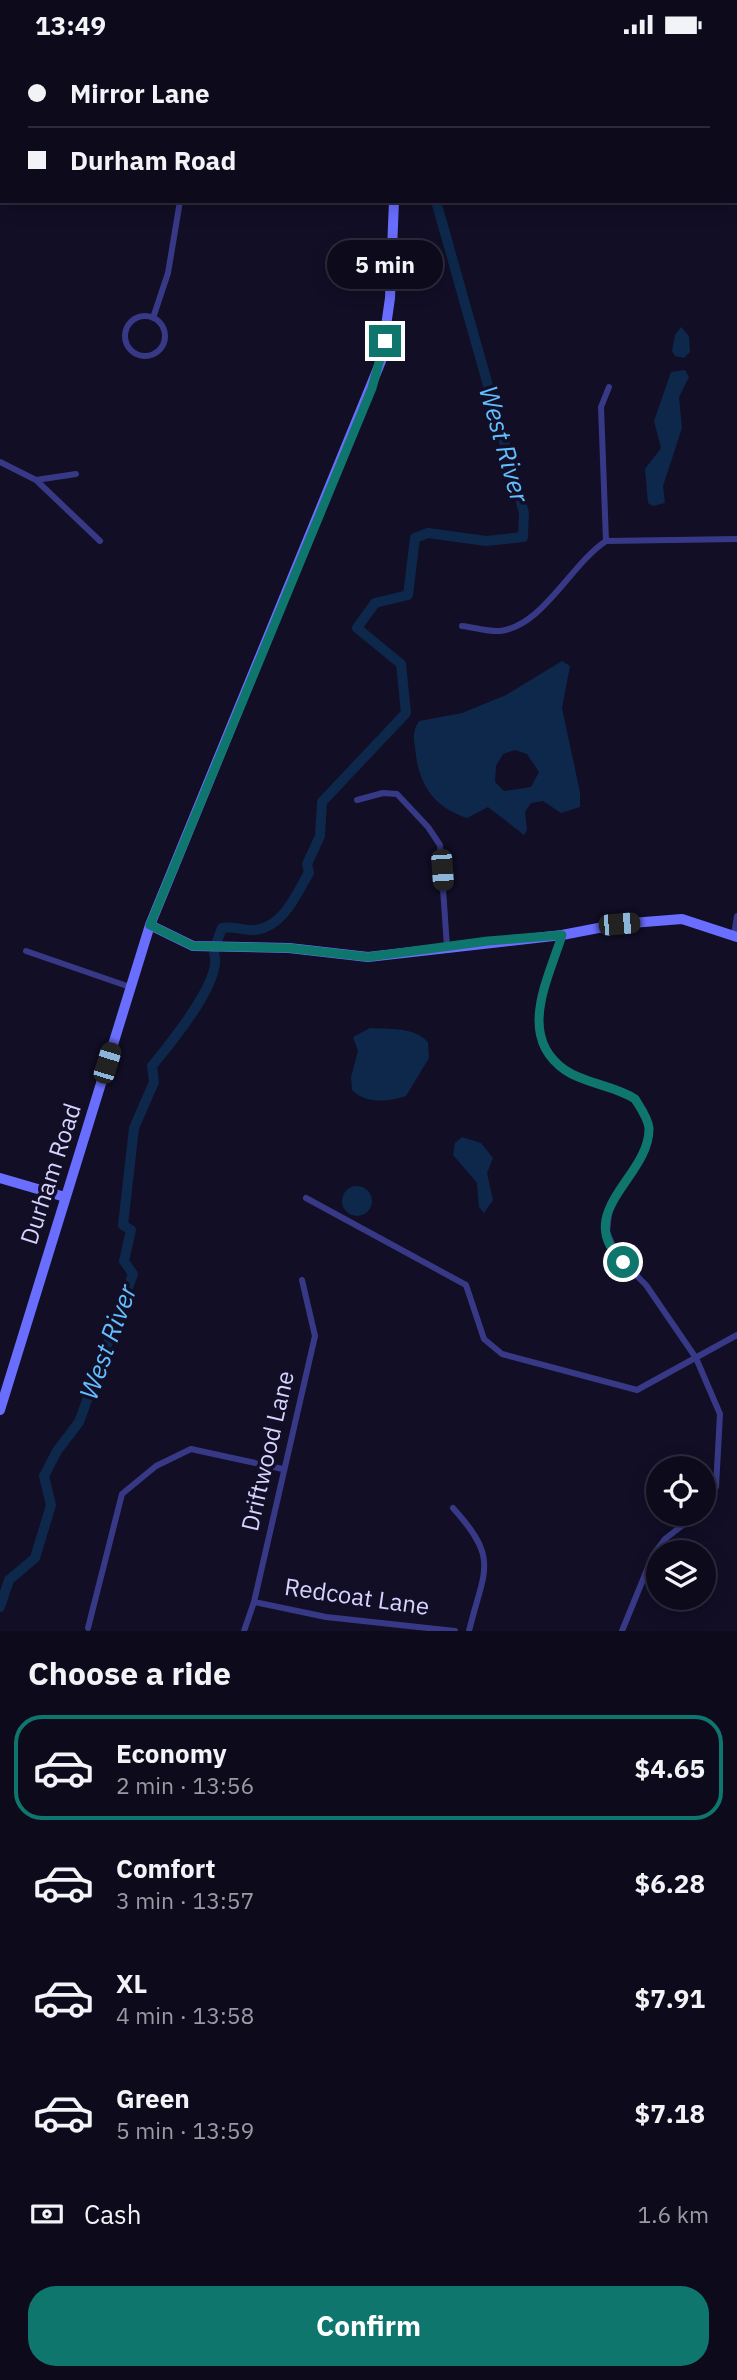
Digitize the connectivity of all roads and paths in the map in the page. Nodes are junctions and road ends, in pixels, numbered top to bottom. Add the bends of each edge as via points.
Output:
1 (180, 203) edge
2 (394, 203) edge
3 (153, 318) junction
4 (609, 387) dead end
5 (0, 462) edge
6 (76, 474) dead end
7 (36, 480) junction
8 (737, 539) edge
9 (100, 541) dead end
10 (606, 541) junction
11 (462, 626) dead end
12 (357, 800) dead end
13 (737, 916) edge
14 (150, 925) junction
15 (562, 935) junction
16 (735, 936) edge
17 (447, 947) junction
18 (26, 951) dead end
19 (130, 986) junction
20 (0, 1178) edge
21 (65, 1196) junction
22 (306, 1198) dead end
23 (302, 1280) dead end
24 (737, 1335) edge
25 (695, 1358) junction
26 (0, 1410) edge
27 (283, 1469) junction
28 (716, 1487) edge
29 (453, 1508) dead end
30 (682, 1526) edge
31 (254, 1602) junction
32 (88, 1628) dead end
33 (244, 1631) edge
34 (455, 1631) edge
35 (469, 1631) edge
36 (622, 1631) edge

1 - 3 street via 171,262
2 - 14 main road, Durham Road via 387,323 376,376
3 - 3 street via 164,329 163,345 155,353 139,355 127,345 127,328 140,317
4 - 10 street via 601,407
5 - 7 street
6 - 7 street
7 - 9 street
8 - 10 street
10 - 11 street via 590,551 527,622 499,631
12 - 17 street via 397,794 436,837
13 - 16 street
14 - 17 main road via 193,946 289,948 368,957
14 - 19 main road, Durham Road
15 - 16 main road via 682,919
15 - 17 main road
15 - 25 street via 537,1010 538,1033 565,1070 626,1093 643,1111 649,1125 646,1150 610,1204 607,1233 617,1256 646,1285
18 - 19 street
19 - 21 main road, Durham Road
20 - 21 main road
21 - 26 main road, Durham Road
22 - 25 street via 466,1285 484,1339 502,1354 637,1390
23 - 27 street, Driftwood Lane via 315,1336
24 - 25 street
25 - 28 street via 720,1414
27 - 31 street, Driftwood Lane
27 - 32 street via 191,1449 156,1466 122,1494
29 - 35 street via 479,1539 486,1561
30 - 36 street via 653,1555
31 - 33 street, Driftwood Lane
31 - 34 street, Redcoat Lane via 326,1617

